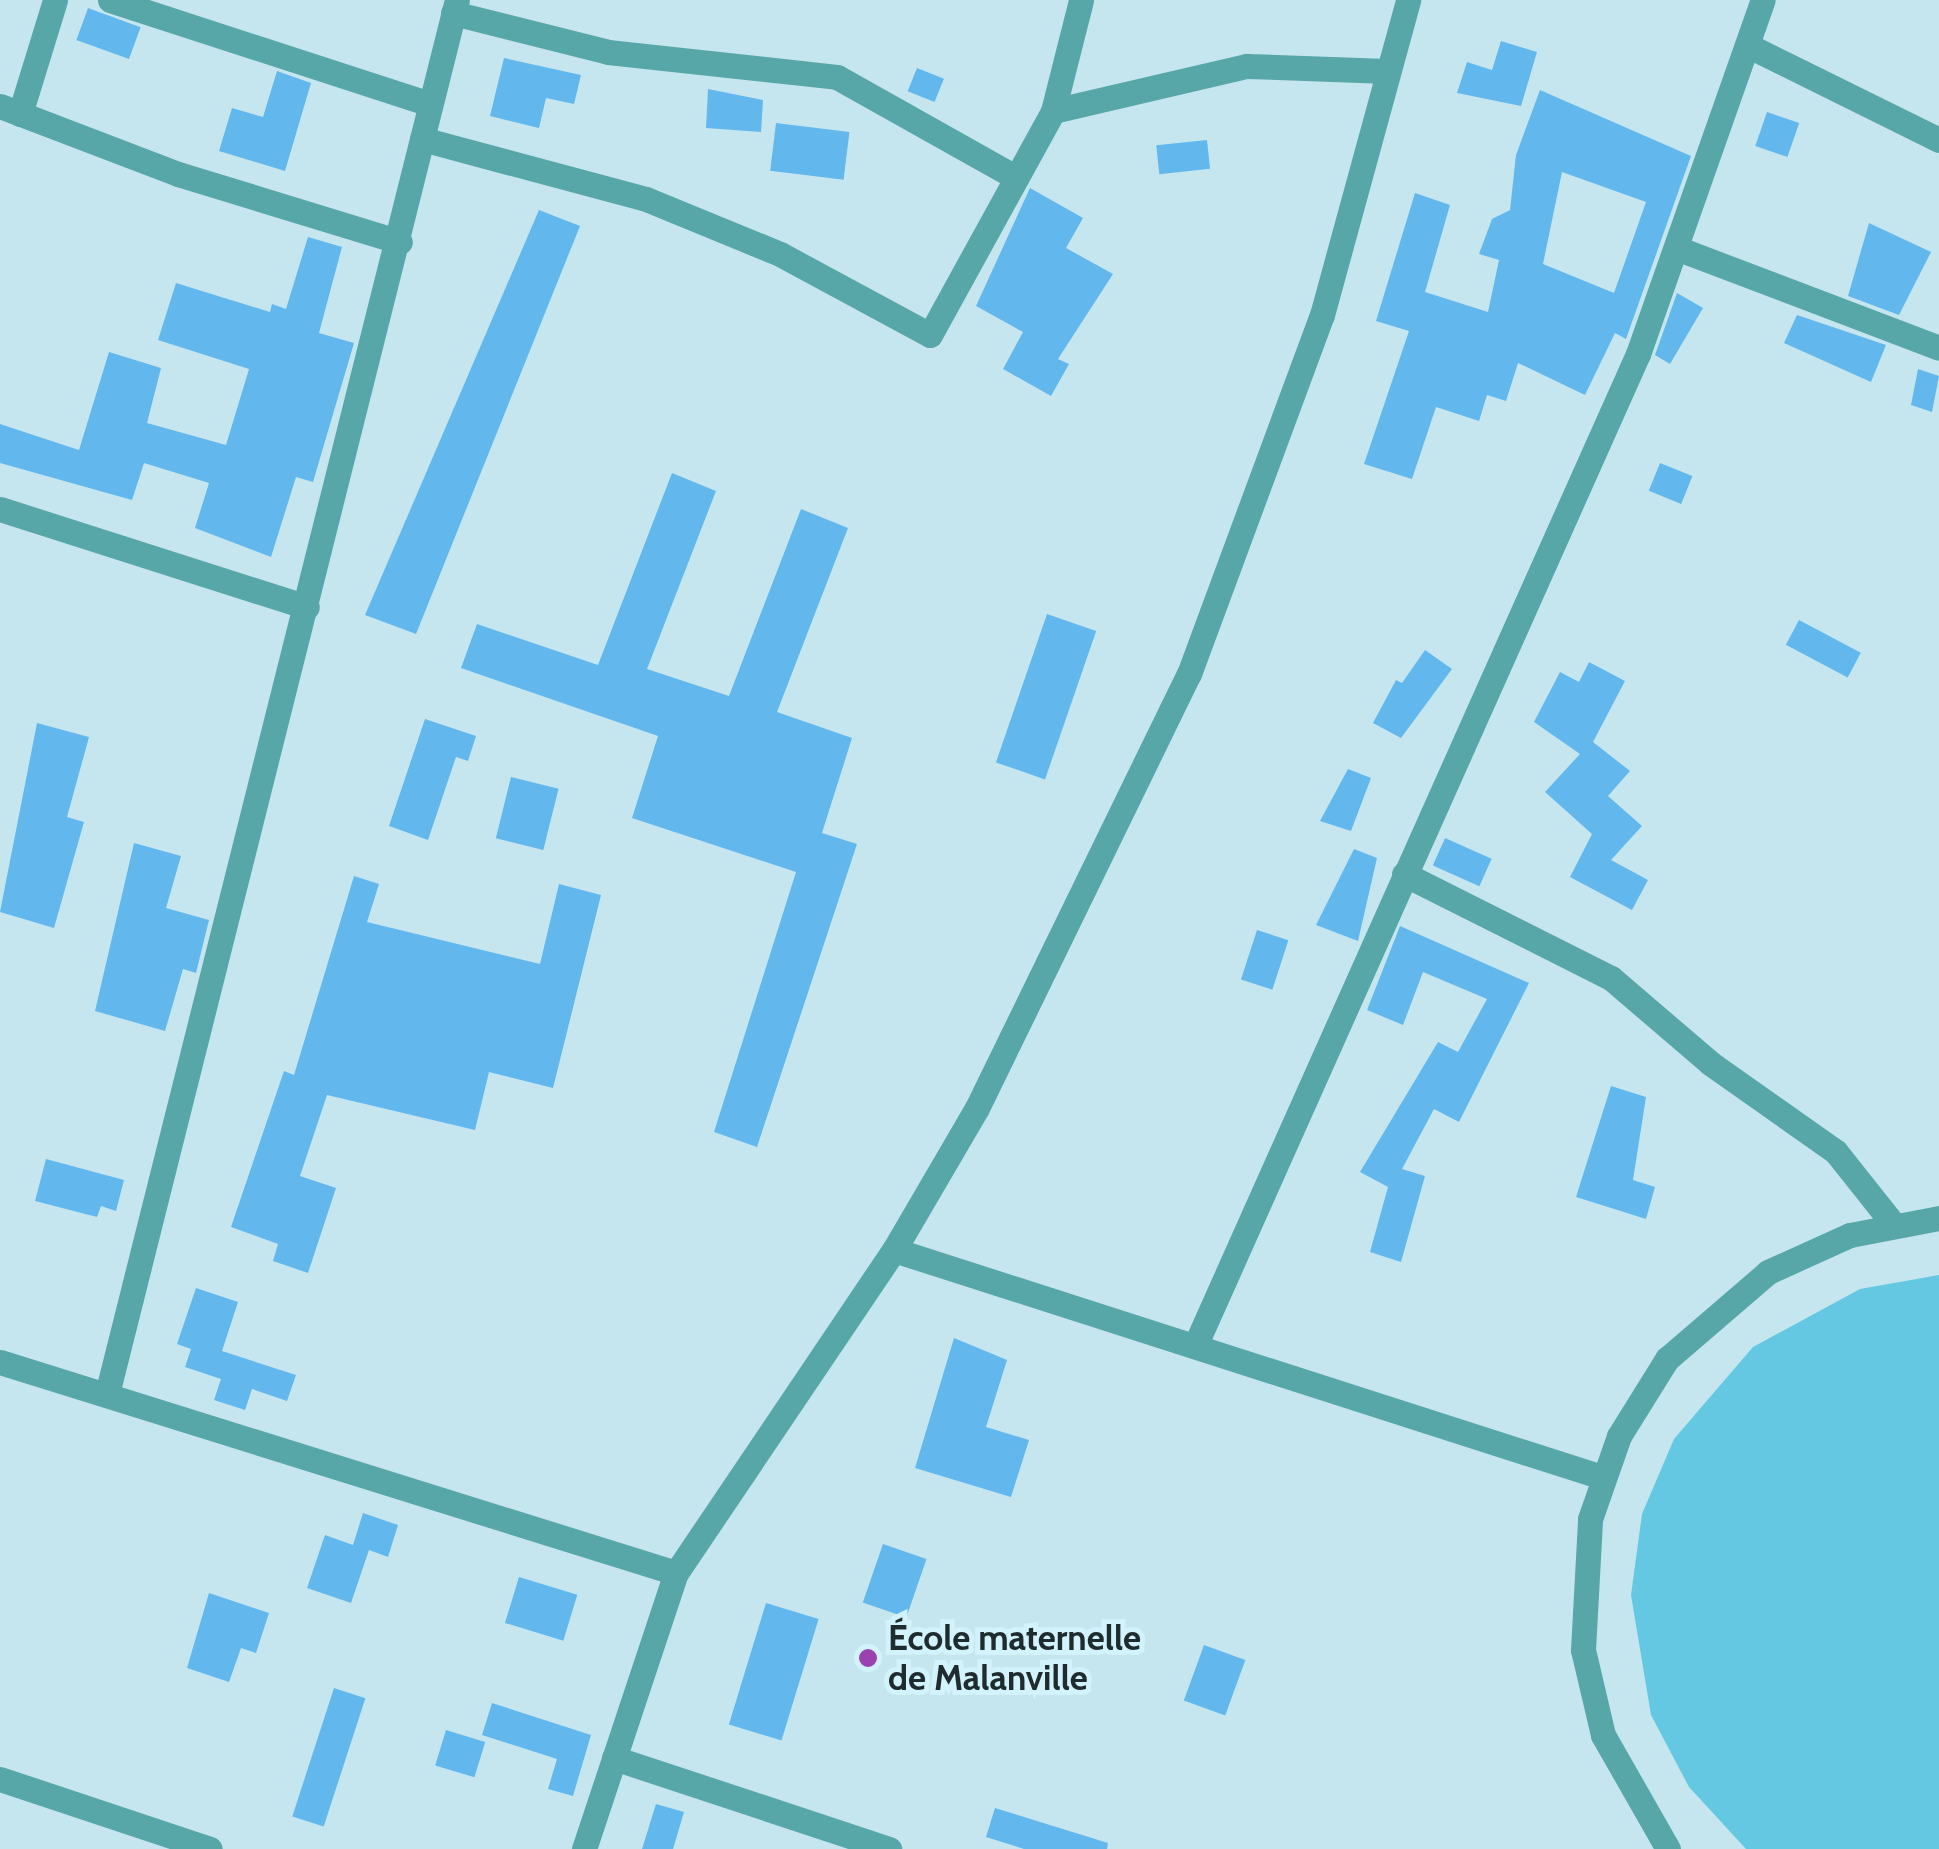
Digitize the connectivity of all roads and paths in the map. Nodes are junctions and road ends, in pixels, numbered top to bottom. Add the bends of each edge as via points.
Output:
1 (55, 0) edge
2 (110, 0) edge
3 (1081, 0) edge
4 (1408, 0) edge
5 (1763, 0) edge
6 (455, 7) edge
7 (1750, 46) junction
8 (1388, 72) junction
9 (430, 104) junction
10 (10, 110) edge
11 (1053, 112) junction
12 (422, 138) junction
13 (1939, 140) edge
14 (1015, 176) junction
15 (400, 242) junction
16 (1679, 249) junction
17 (1939, 348) edge
18 (0, 509) edge
19 (307, 607) junction
20 (1404, 874) junction
21 (1939, 1218) edge
22 (1893, 1224) junction
23 (894, 1250) junction
24 (1195, 1346) junction
25 (0, 1362) edge
26 (107, 1394) junction
27 (1602, 1476) junction
28 (676, 1573) junction
29 (614, 1758) junction
30 (0, 1779) edge
31 (210, 1849) edge
32 (584, 1849) edge
33 (889, 1849) edge
34 (1668, 1849) edge

1 - 10 street
2 - 9 street
3 - 11 street
4 - 8 street
5 - 7 street
6 - 9 street
6 - 14 street via 608,52 838,77
7 - 13 street
7 - 16 street
8 - 11 street via 1247,66
8 - 23 street via 1322,316 1189,674 977,1108
9 - 12 street
10 - 15 street via 178,174
11 - 14 street
12 - 14 street via 646,199 780,254 930,335
12 - 15 street
15 - 19 street
16 - 17 street
16 - 20 street
18 - 19 street
19 - 26 street
20 - 22 street via 1610,978 1710,1063 1836,1152
20 - 24 street
21 - 22 street
22 - 27 street via 1808,1251 1731,1297 1650,1384
23 - 24 street
23 - 28 street
24 - 27 street
25 - 26 street
26 - 28 street
27 - 34 street via 1583,1563 1583,1650 1615,1762
28 - 29 street
29 - 32 street
29 - 33 street
30 - 31 street

